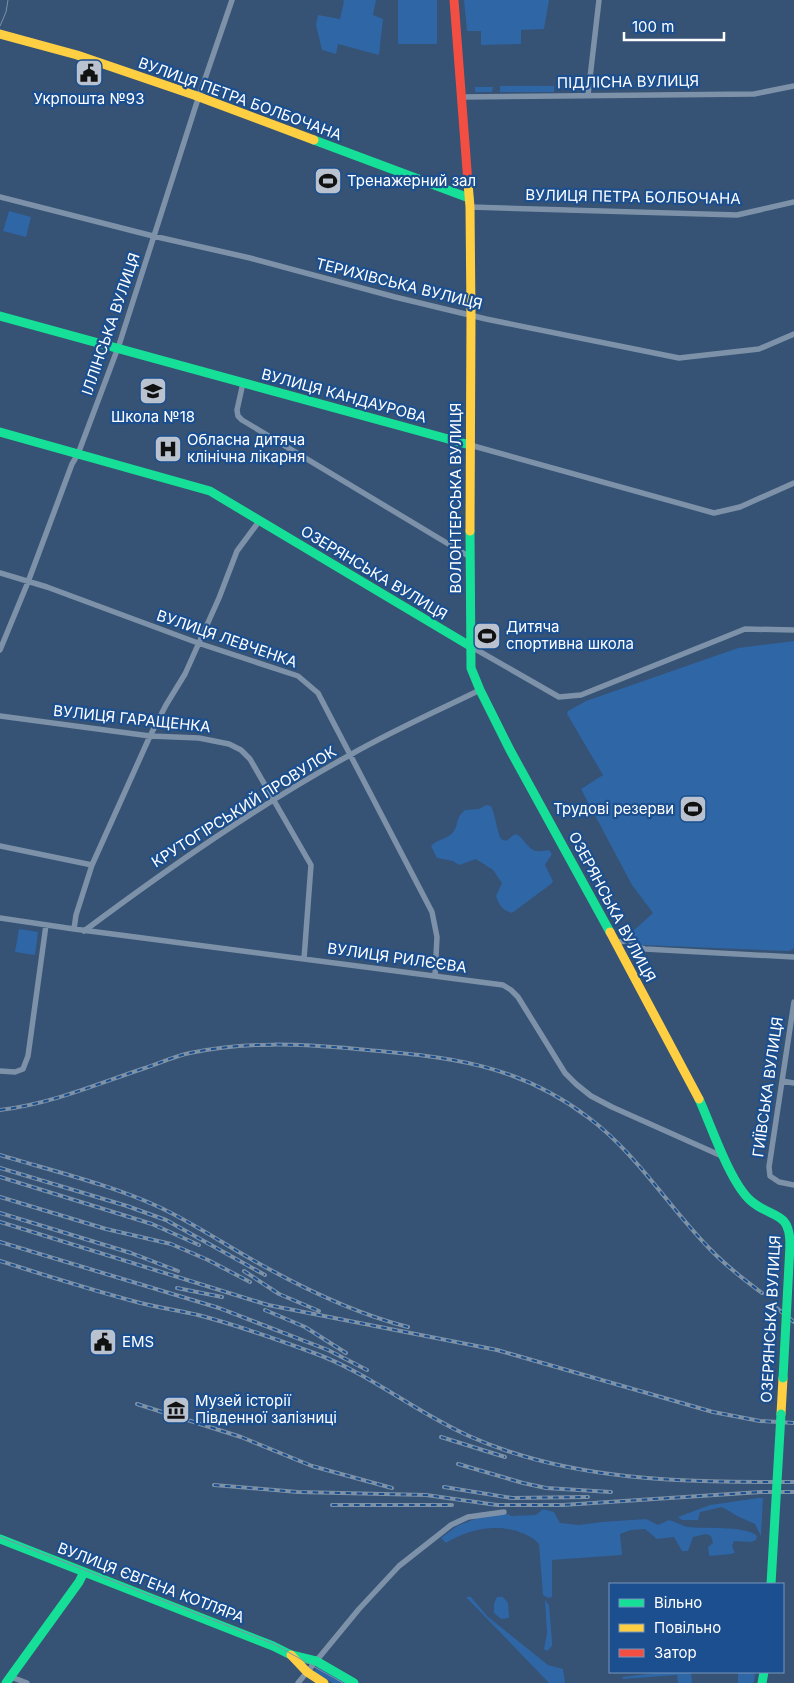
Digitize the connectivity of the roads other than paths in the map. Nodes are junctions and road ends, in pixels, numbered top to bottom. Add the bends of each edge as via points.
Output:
1 (232, 0) edge
2 (454, 0) edge
3 (599, 0) edge
4 (0, 34) edge
5 (794, 86) edge
6 (588, 95) junction
7 (199, 97) junction
8 (462, 97) junction
9 (0, 197) edge
10 (794, 202) edge
11 (469, 203) junction
12 (153, 236) junction
13 (471, 315) junction
14 (0, 316) edge
15 (794, 334) edge
16 (118, 348) junction
17 (242, 383) junction
18 (0, 432) edge
19 (470, 445) junction
20 (78, 454) junction
21 (794, 483) edge
22 (260, 520) junction
23 (470, 557) junction
24 (0, 573) edge
25 (28, 582) junction
26 (794, 630) edge
27 (198, 642) junction
28 (470, 646) junction
29 (0, 650) edge
30 (480, 690) junction
31 (0, 716) edge
32 (150, 736) junction
33 (351, 754) junction
34 (274, 800) junction
35 (0, 846) edge
36 (92, 866) junction
37 (0, 918) edge
38 (46, 925) junction
39 (74, 930) junction
40 (84, 931) junction
41 (616, 943) junction
42 (794, 957) edge
43 (304, 958) junction
44 (435, 976) junction
45 (794, 1002) edge
46 (0, 1071) edge
47 (782, 1081) junction
48 (794, 1083) edge
49 (724, 1157) junction
50 (794, 1185) edge
51 (792, 1226) edge
52 (504, 1512) dead end
53 (0, 1539) edge
54 (84, 1572) junction
55 (771, 1583) edge
56 (291, 1655) junction
57 (316, 1661) junction
58 (307, 1672) junction
59 (9, 1680) edge
60 (27, 1683) edge
61 (298, 1683) edge
62 (324, 1683) edge
63 (354, 1683) edge

1 - 7 street, ІЛЛІНСЬКА ВУЛИЦЯ
2 - 8 main road, ВОЛОНТЕРСЬКА ВУЛИЦЯ
3 - 6 street
4 - 7 main road, ВУЛИЦЯ ПЕТРА БОЛБОЧАНА
5 - 6 street, ПІДЛІСНА ВУЛИЦЯ via 754,94
6 - 8 street, ПІДЛІСНА ВУЛИЦЯ
7 - 11 main road, ВУЛИЦЯ ПЕТРА БОЛБОЧАНА
7 - 12 street, ІЛЛІНСЬКА ВУЛИЦЯ
8 - 11 main road, ВОЛОНТЕРСЬКА ВУЛИЦЯ
9 - 12 street, ТЕРИХІВСЬКА ВУЛИЦЯ
10 - 11 street, ВУЛИЦЯ ПЕТРА БОЛБОЧАНА via 737,215
11 - 13 main road, ВОЛОНТЕРСЬКА ВУЛИЦЯ
12 - 13 street, ТЕРИХІВСЬКА ВУЛИЦЯ
12 - 16 street, ІЛЛІНСЬКА ВУЛИЦЯ
13 - 15 street, ТЕРИХІВСЬКА ВУЛИЦЯ via 679,358 759,349
13 - 19 main road, ВОЛОНТЕРСЬКА ВУЛИЦЯ
14 - 16 main road, ВУЛИЦЯ КАНДАУРОВА
16 - 17 main road, ВУЛИЦЯ КАНДАУРОВА
16 - 20 street, ІЛЛІНСЬКА ВУЛИЦЯ
17 - 19 main road, ВУЛИЦЯ КАНДАУРОВА
17 - 23 street via 237,410 242,420
18 - 20 main road, ОЗЕРЯНСЬКА ВУЛИЦЯ
19 - 21 street, ВУЛИЦЯ КАНДАУРОВА via 714,513 740,507
19 - 23 main road, ВОЛОНТЕРСЬКА ВУЛИЦЯ
20 - 22 main road, ОЗЕРЯНСЬКА ВУЛИЦЯ via 210,491
20 - 25 street, ІЛЛІНСЬКА ВУЛИЦЯ
22 - 27 street via 237,551
22 - 28 main road, ОЗЕРЯНСЬКА ВУЛИЦЯ
23 - 28 main road, ВОЛОНТЕРСЬКА ВУЛИЦЯ
24 - 25 street, ВУЛИЦЯ ЛЕВЧЕНКА
25 - 27 street, ВУЛИЦЯ ЛЕВЧЕНКА
25 - 29 street, ІЛЛІНСЬКА ВУЛИЦЯ
26 - 28 street via 745,630 581,695 559,697
27 - 32 street via 185,674
27 - 33 street, ВУЛИЦЯ ЛЕВЧЕНКА via 298,676 318,693
28 - 30 main road, ОЗЕРЯНСЬКА ВУЛИЦЯ via 472,668
30 - 33 street, КРУТОГІРСЬКИЙ ПРОВУЛОК
30 - 41 main road, ОЗЕРЯНСЬКА ВУЛИЦЯ
31 - 32 street, ВУЛИЦЯ ГАРАЩЕНКА
32 - 34 street, ВУЛИЦЯ ГАРАЩЕНКА via 199,738 242,750
32 - 36 street
33 - 34 street, КРУТОГІРСЬКИЙ ПРОВУЛОК
33 - 44 street, ВУЛИЦЯ ЛЕВЧЕНКА via 432,912 437,937
34 - 40 street, КРУТОГІРСЬКИЙ ПРОВУЛОК via 157,876
34 - 43 street, ВУЛИЦЯ ГАРАЩЕНКА via 311,865
35 - 36 street
36 - 39 street
37 - 38 street, ВУЛИЦЯ РИЛЄЄВА
38 - 39 street, ВУЛИЦЯ РИЛЄЄВА
38 - 46 street via 28,1056 23,1069
39 - 40 street, ВУЛИЦЯ РИЛЄЄВА
40 - 43 street, ВУЛИЦЯ РИЛЄЄВА
41 - 42 street via 628,940 645,949
41 - 49 main road, ОЗЕРЯНСЬКА ВУЛИЦЯ via 695,1090
43 - 44 street, ВУЛИЦЯ РИЛЄЄВА
44 - 49 street, ВУЛИЦЯ РИЛЄЄВА via 503,985 511,990 565,1073 591,1096
45 - 47 street, ГИЇВСЬКА ВУЛИЦЯ
47 - 48 street
47 - 50 street, ГИЇВСЬКА ВУЛИЦЯ via 770,1176
49 - 51 main road, ОЗЕРЯНСЬКА ВУЛИЦЯ via 744,1194
51 - 55 main road, ОЗЕРЯНСЬКА ВУЛИЦЯ, bridge
52 - 57 street via 468,1517 451,1525 398,1566
53 - 54 main road, ВУЛИЦЯ ЄВГЕНА КОТЛЯРА
54 - 56 main road, ВУЛИЦЯ ЄВГЕНА КОТЛЯРА
54 - 59 main road
56 - 57 main road, ВУЛИЦЯ ЄВГЕНА КОТЛЯРА
56 - 58 main road, ВУЛИЦЯ ЄВГЕНА КОТЛЯРА
57 - 58 street
57 - 63 main road, ВУЛИЦЯ ЄВГЕНА КОТЛЯРА
58 - 61 street
58 - 62 main road, ВУЛИЦЯ ЄВГЕНА КОТЛЯРА
59 - 60 street

